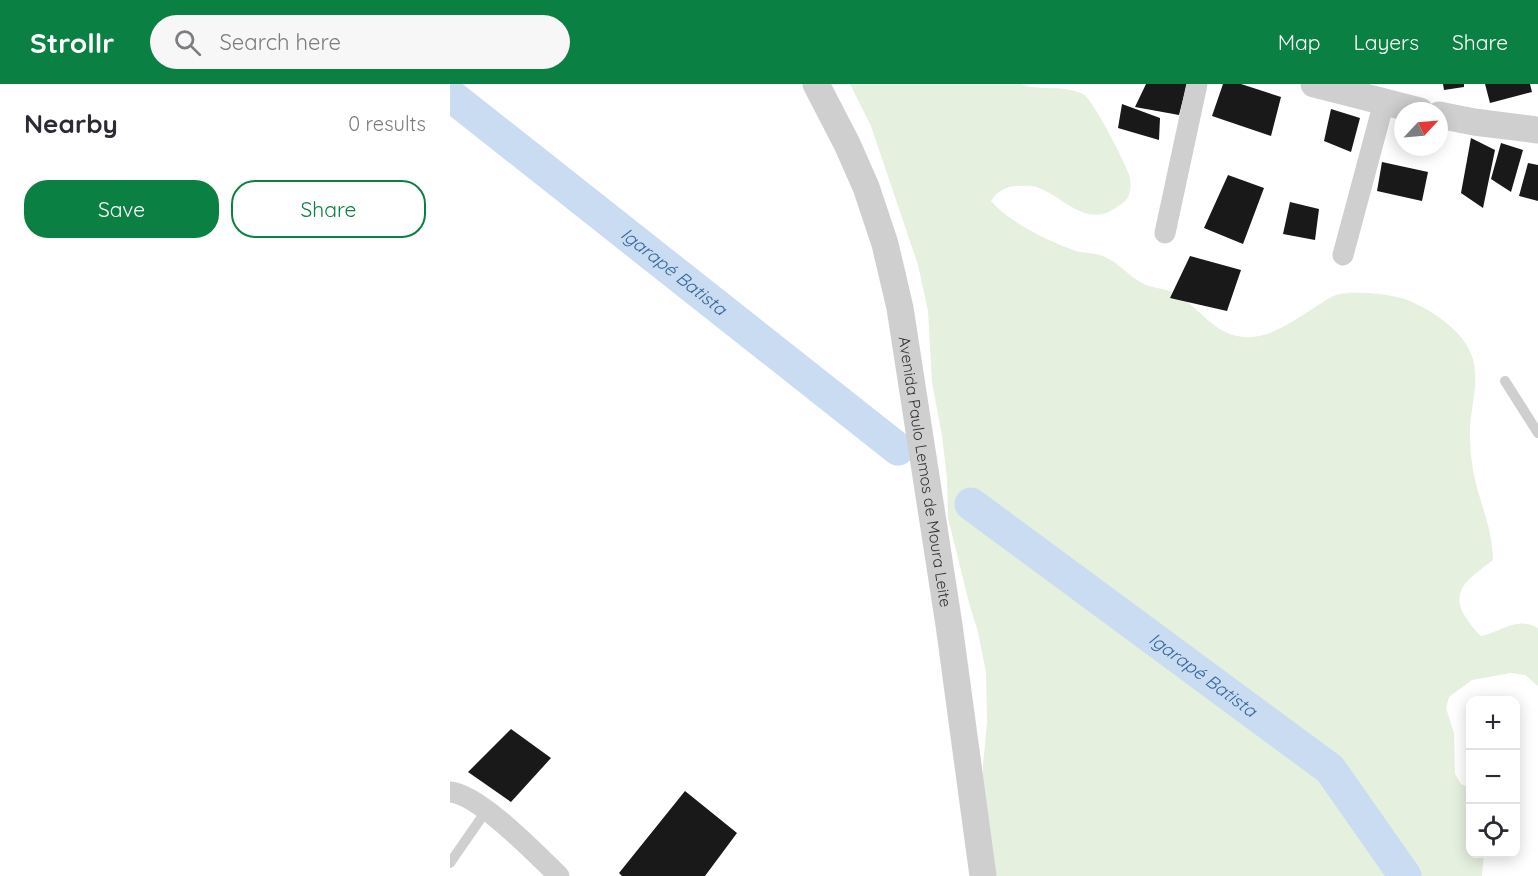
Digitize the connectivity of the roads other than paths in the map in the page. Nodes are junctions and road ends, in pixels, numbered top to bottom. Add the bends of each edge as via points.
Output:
1 (816, 84) edge
2 (1197, 84) edge
3 (1314, 84) edge
4 (1384, 102) junction
5 (1394, 104) edge
6 (1448, 117) edge
7 (1538, 130) edge
8 (1165, 233) dead end
9 (1342, 255) dead end
10 (1505, 381) dead end
11 (1538, 433) edge
12 (450, 792) edge
13 (486, 811) junction
14 (450, 863) edge
15 (559, 876) edge
16 (984, 876) edge

1 - 16 street, Avenida Paulo Lemos de Moura Leite via 866,187 900,308
2 - 8 street
3 - 4 street
4 - 5 street
4 - 9 street
6 - 7 street
10 - 11 lane
12 - 13 street
13 - 14 lane
13 - 15 street

